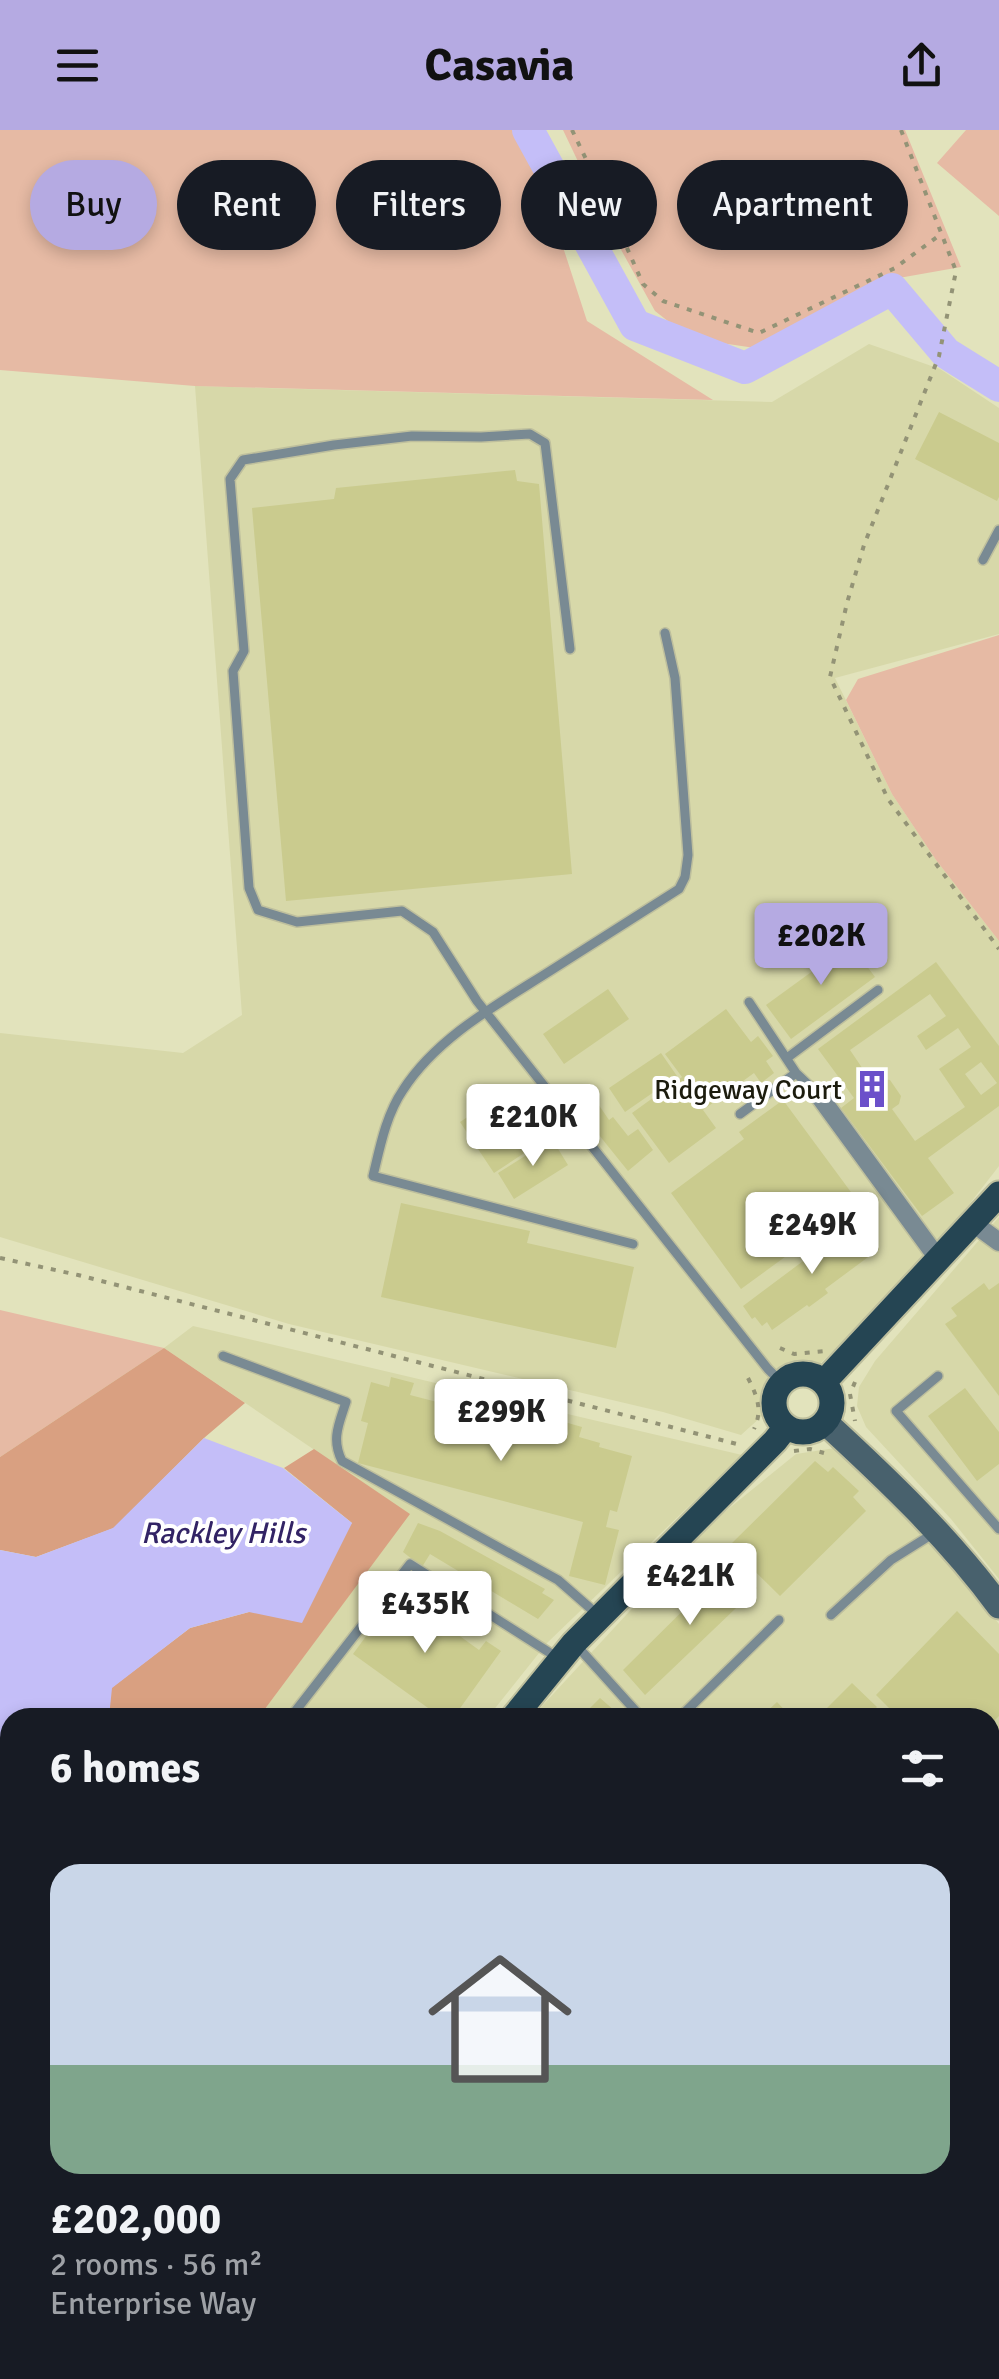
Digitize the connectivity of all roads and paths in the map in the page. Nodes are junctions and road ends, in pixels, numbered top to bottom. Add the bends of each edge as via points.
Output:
1 (572, 130) edge
2 (901, 130) edge
3 (587, 160) edge
4 (941, 234) junction
5 (628, 250) edge
6 (999, 530) edge
7 (984, 560) dead end
8 (666, 633) dead end
9 (570, 649) dead end
10 (999, 950) edge
11 (878, 990) dead end
12 (750, 1002) dead end
13 (486, 1012) junction
14 (786, 1058) junction
15 (796, 1073) junction
16 (816, 1093) joint
17 (740, 1114) dead end
18 (999, 1194) edge
19 (973, 1223) junction
20 (999, 1242) edge
21 (634, 1244) dead end
22 (0, 1258) edge
23 (939, 1260) junction
24 (223, 1356) dead end
25 (938, 1376) dead end
26 (748, 1378) dead end
27 (781, 1382) junction
28 (824, 1382) junction
29 (825, 1422) junction
30 (789, 1439) junction
31 (742, 1444) junction
32 (735, 1453) dead end
33 (828, 1454) dead end
34 (999, 1529) edge
35 (936, 1531) junction
36 (995, 1590) edge
37 (831, 1615) dead end
38 (600, 1617) junction
39 (779, 1620) dead end
40 (567, 1651) junction
41 (298, 1708) edge
42 (521, 1708) edge
43 (631, 1708) edge
44 (689, 1708) edge

1 - 3 path
2 - 4 path
4 - 5 path via 895,268 759,333 664,301 643,284
4 - 10 path via 956,271 939,356 864,545 830,677 888,800
6 - 7 lane
8 - 13 lane via 675,678 686,877 679,889
9 - 13 lane via 545,443 530,434 334,445 244,460 230,479 244,652 233,671 249,888 258,910 297,922 402,911 433,932
11 - 14 lane
12 - 14 lane
13 - 21 lane via 443,1045 403,1089 373,1176
13 - 27 lane
14 - 15 lane
15 - 16 lane
15 - 17 lane
16 - 23 street
18 - 19 main road
19 - 20 street
19 - 23 main road
22 - 31 path
23 - 28 main road
24 - 38 lane via 346,1402 334,1438 342,1460 558,1580
25 - 34 lane via 896,1410
26 - 31 path via 759,1402 758,1420
27 - 28 main road via 799,1373
27 - 30 main road via 773,1405
28 - 29 main road via 832,1394
29 - 30 main road via 793,1431
29 - 35 street
30 - 33 path
30 - 38 main road via 775,1441
31 - 32 path
35 - 36 street
35 - 37 lane via 891,1560
38 - 40 main road
39 - 44 lane
40 - 41 lane via 410,1564
40 - 42 main road
40 - 43 lane

